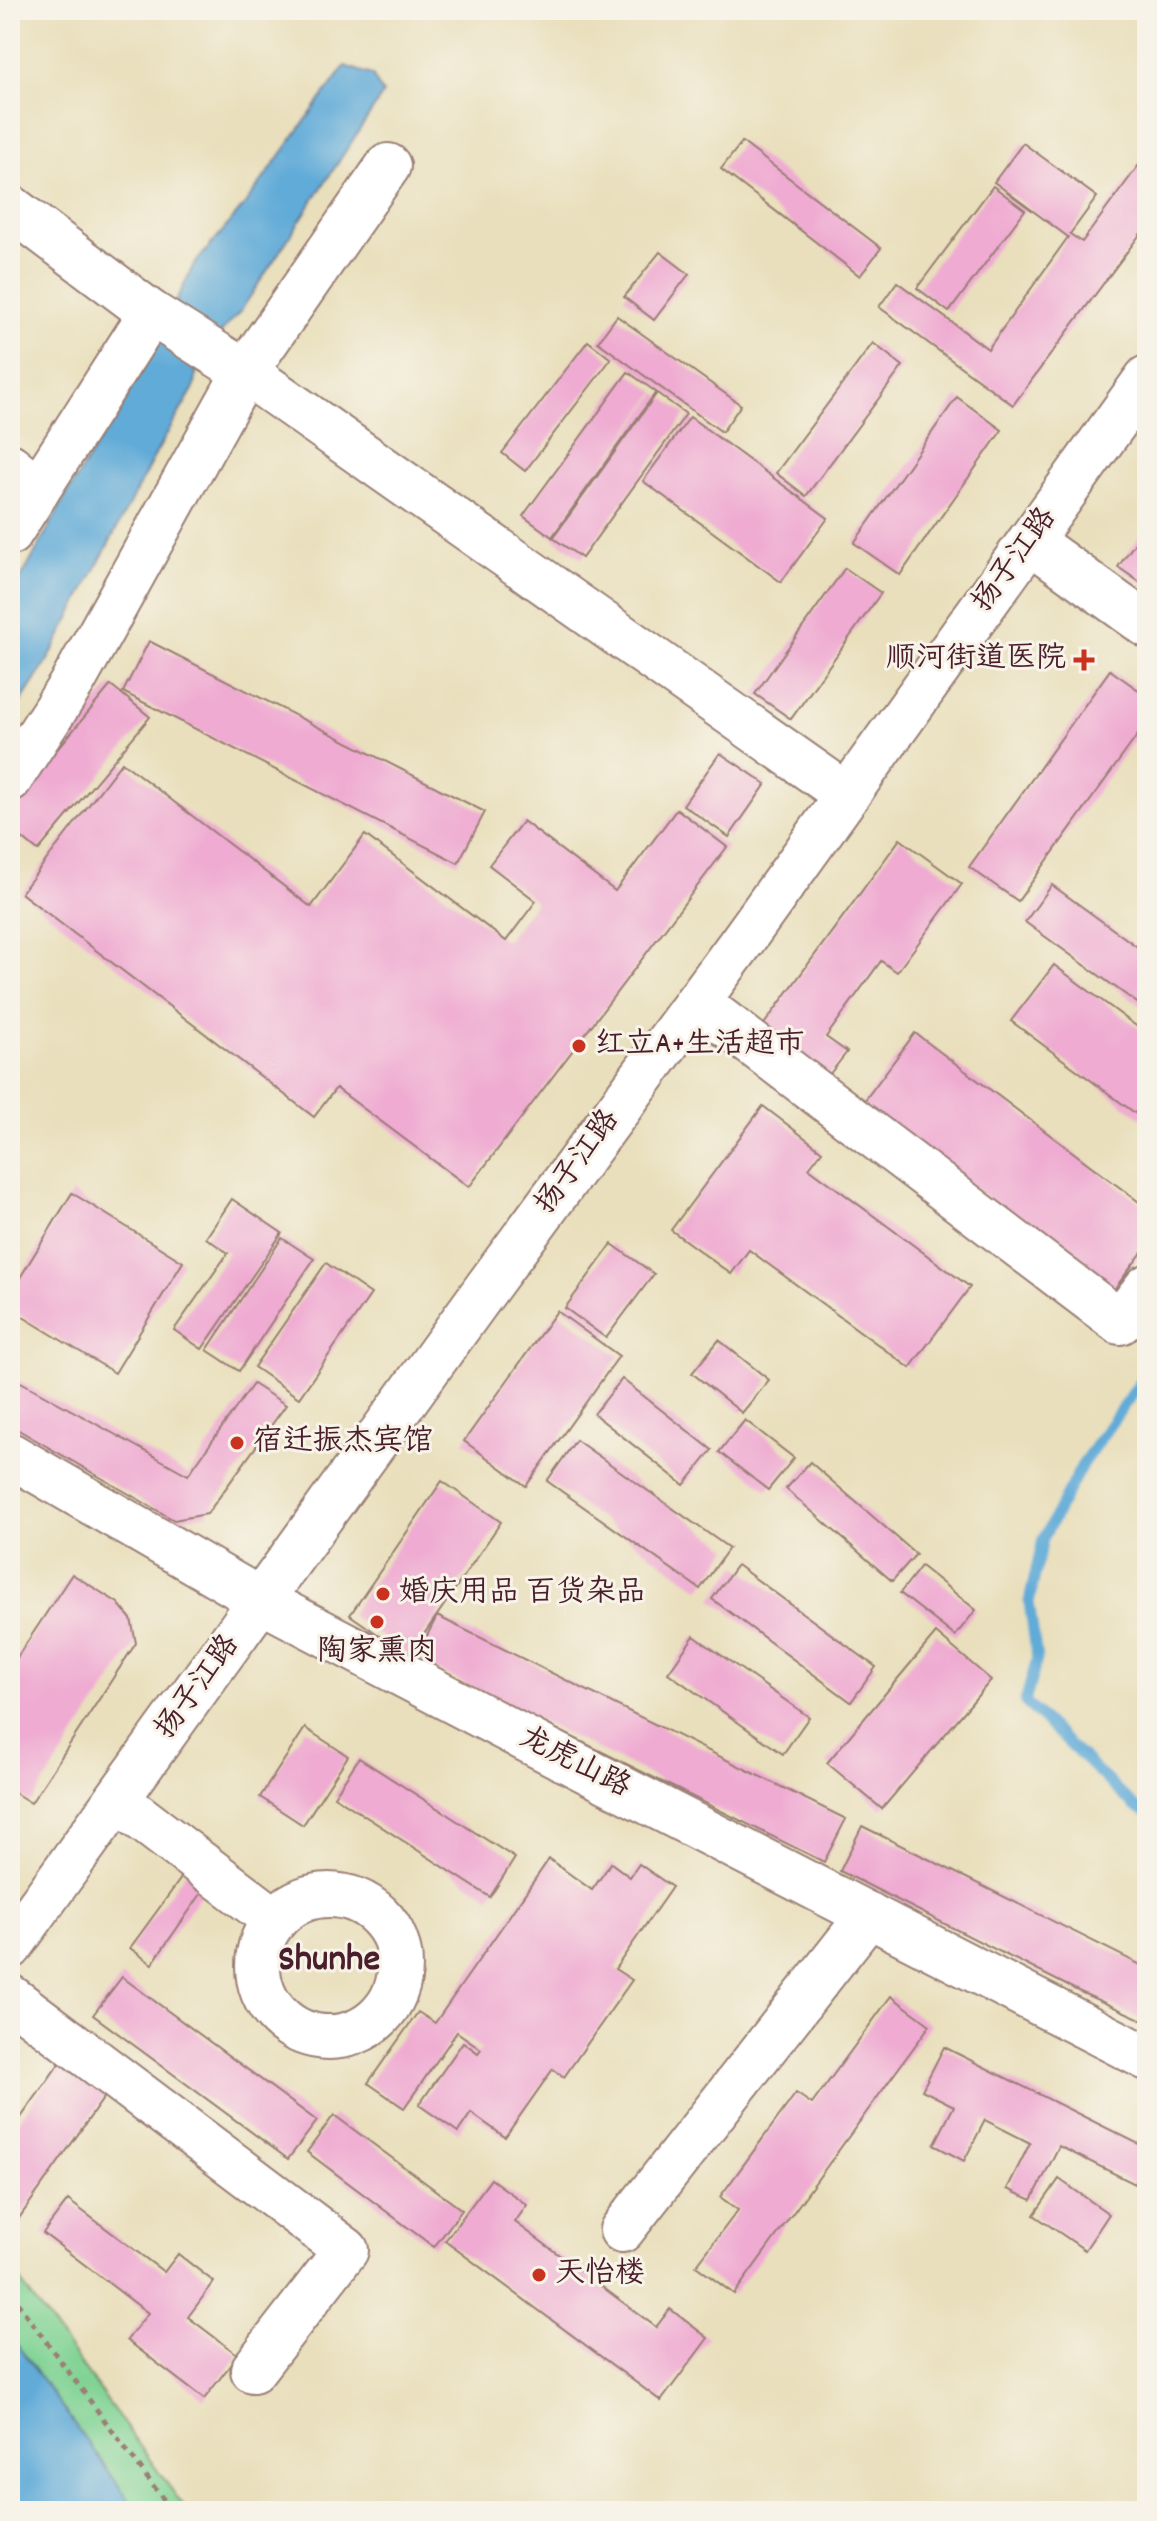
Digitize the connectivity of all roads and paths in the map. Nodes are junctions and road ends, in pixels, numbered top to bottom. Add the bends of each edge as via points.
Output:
1 (388, 166) dead end
2 (10, 207) edge
3 (151, 313) junction
4 (245, 372) junction
5 (1147, 378) edge
6 (24, 478) edge
7 (10, 533) edge
8 (1030, 541) junction
9 (1147, 625) edge
10 (10, 779) edge
11 (847, 795) junction
12 (697, 1002) junction
13 (1147, 1287) edge
14 (10, 1455) edge
15 (262, 1601) junction
16 (117, 1800) junction
17 (869, 1915) junction
18 (275, 1920) dead end
19 (10, 1947) edge
20 (10, 1997) edge
21 (1147, 2058) edge
22 (622, 2230) dead end
23 (10, 2293) edge
24 (253, 2370) dead end
25 (172, 2511) edge

1 - 4 street
2 - 3 street
3 - 4 street
3 - 6 street
4 - 10 street via 74,680
4 - 11 street
5 - 8 street, 扬子江路
6 - 7 street
8 - 9 street
8 - 11 street, 扬子江路
11 - 12 street, 扬子江路
12 - 13 street via 1120,1322
12 - 15 street, 扬子江路
14 - 15 street, 龙虎山路
15 - 16 street, 扬子江路
15 - 17 street, 龙虎山路
16 - 18 street
16 - 19 street, 扬子江路
17 - 21 street, 龙虎山路
17 - 22 street
20 - 24 street via 346,2250
23 - 25 path

